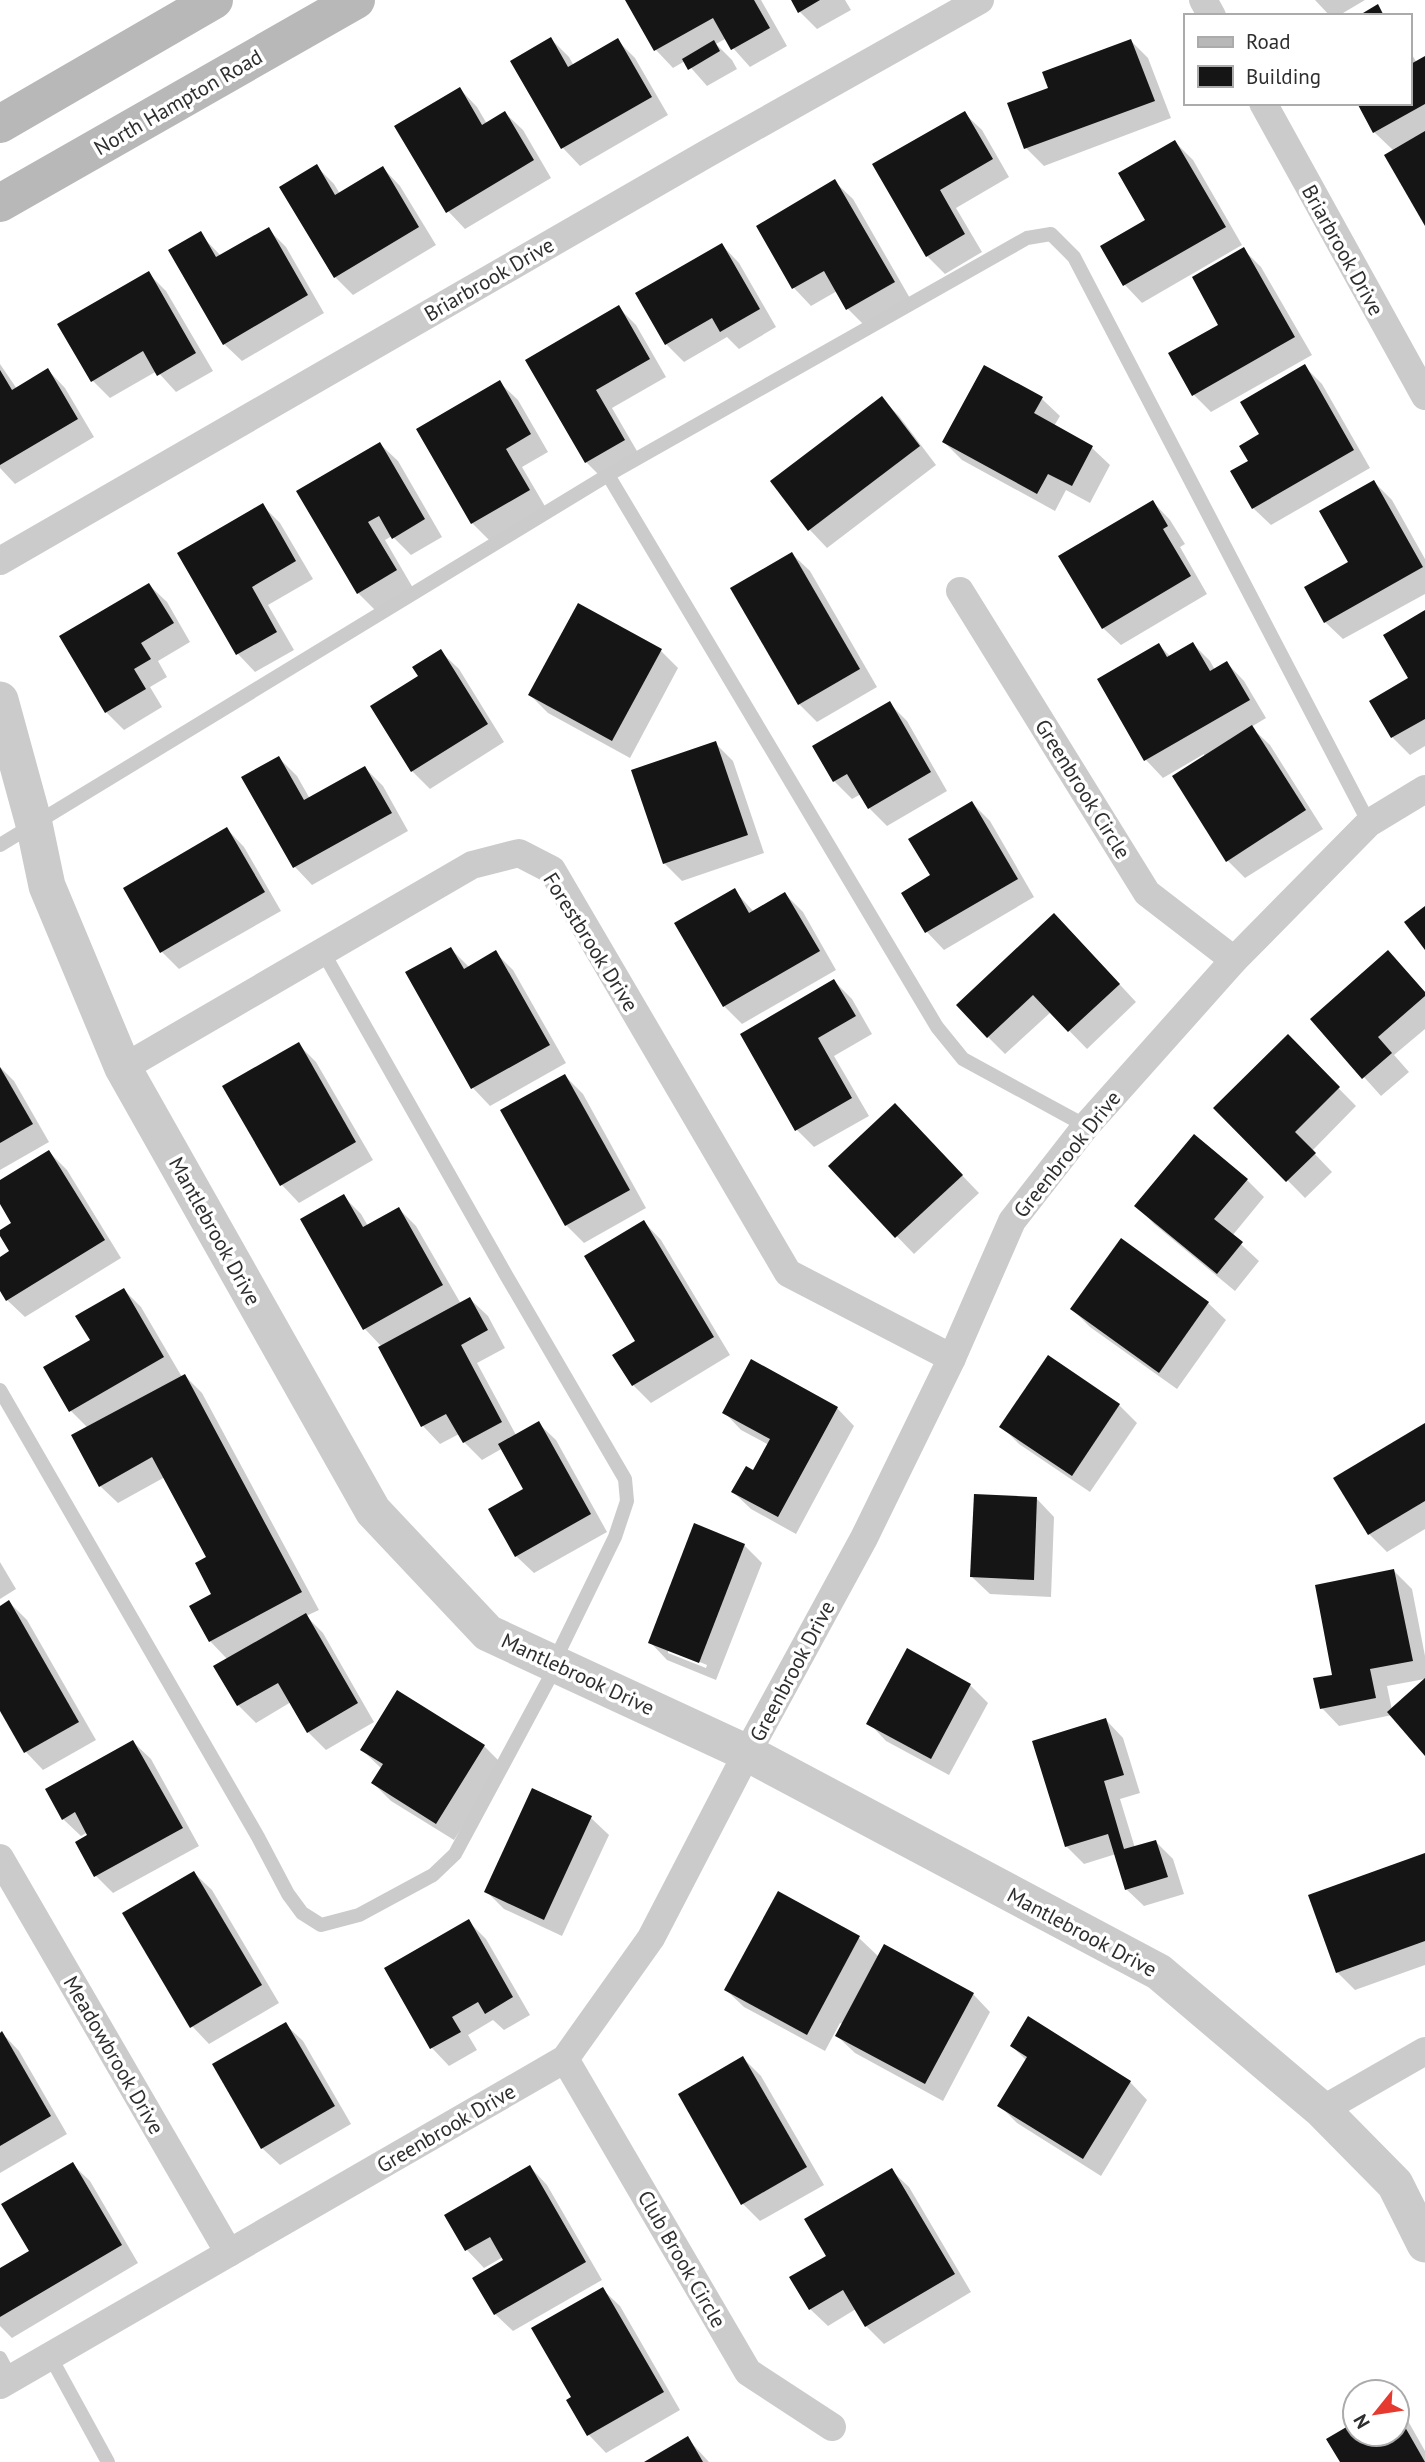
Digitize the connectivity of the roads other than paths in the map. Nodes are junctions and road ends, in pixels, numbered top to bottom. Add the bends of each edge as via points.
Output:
1 (214, 0) edge
2 (356, 0) edge
3 (980, 0) edge
4 (1264, 105) edge
5 (0, 124) edge
6 (0, 203) edge
7 (1425, 396) edge
8 (608, 475) junction
9 (0, 561) edge
10 (960, 590) dead end
11 (0, 700) edge
12 (1425, 789) edge
13 (1369, 823) junction
14 (34, 824) junction
15 (0, 845) edge
16 (323, 952) junction
17 (1234, 960) junction
18 (123, 1068) junction
19 (1086, 1126) junction
20 (952, 1358) junction
21 (0, 1390) edge
22 (555, 1664) junction
23 (747, 1753) junction
24 (0, 1858) edge
25 (1425, 2051) edge
26 (565, 2059) junction
27 (1322, 2110) junction
28 (1425, 2245) edge
29 (229, 2253) junction
30 (50, 2356) junction
31 (4, 2374) edge
32 (832, 2427) dead end
33 (108, 2462) edge

1 - 5 main road
2 - 6 main road, North Hampton Road
3 - 9 street, Briarbrook Drive
4 - 7 street, Briarbrook Drive
8 - 13 lane via 1027,238 1051,234 1074,257
8 - 14 lane
8 - 19 lane via 937,1027 963,1059
10 - 17 street, Greenbrook Circle via 1147,892
11 - 14 street, Mantlebrook Drive
12 - 13 street, Greenbrook Drive
13 - 17 street, Greenbrook Drive
14 - 15 lane
14 - 18 street, Mantlebrook Drive via 47,886
16 - 18 street, Forestbrook Drive
16 - 20 street, Forestbrook Drive via 472,865 519,853 552,870 788,1273
16 - 22 lane via 625,1479 627,1501 615,1538
17 - 19 street, Greenbrook Drive
18 - 22 street, Mantlebrook Drive via 373,1511 488,1633
19 - 20 street, Greenbrook Drive via 1012,1221
20 - 23 street, Greenbrook Drive via 864,1538
21 - 22 lane via 288,1894 302,1913 321,1925 359,1915 433,1875 455,1854
22 - 23 street, Mantlebrook Drive
23 - 26 street, Greenbrook Drive via 651,1938
23 - 27 street, Mantlebrook Drive via 1159,1972
24 - 29 street, Meadowbrook Drive
25 - 27 street
26 - 29 street, Greenbrook Drive
26 - 32 street, Club Brook Circle via 748,2372
27 - 28 street, Mantlebrook Drive via 1395,2184
29 - 30 street, Greenbrook Drive
30 - 31 street, Greenbrook Drive
30 - 33 lane

